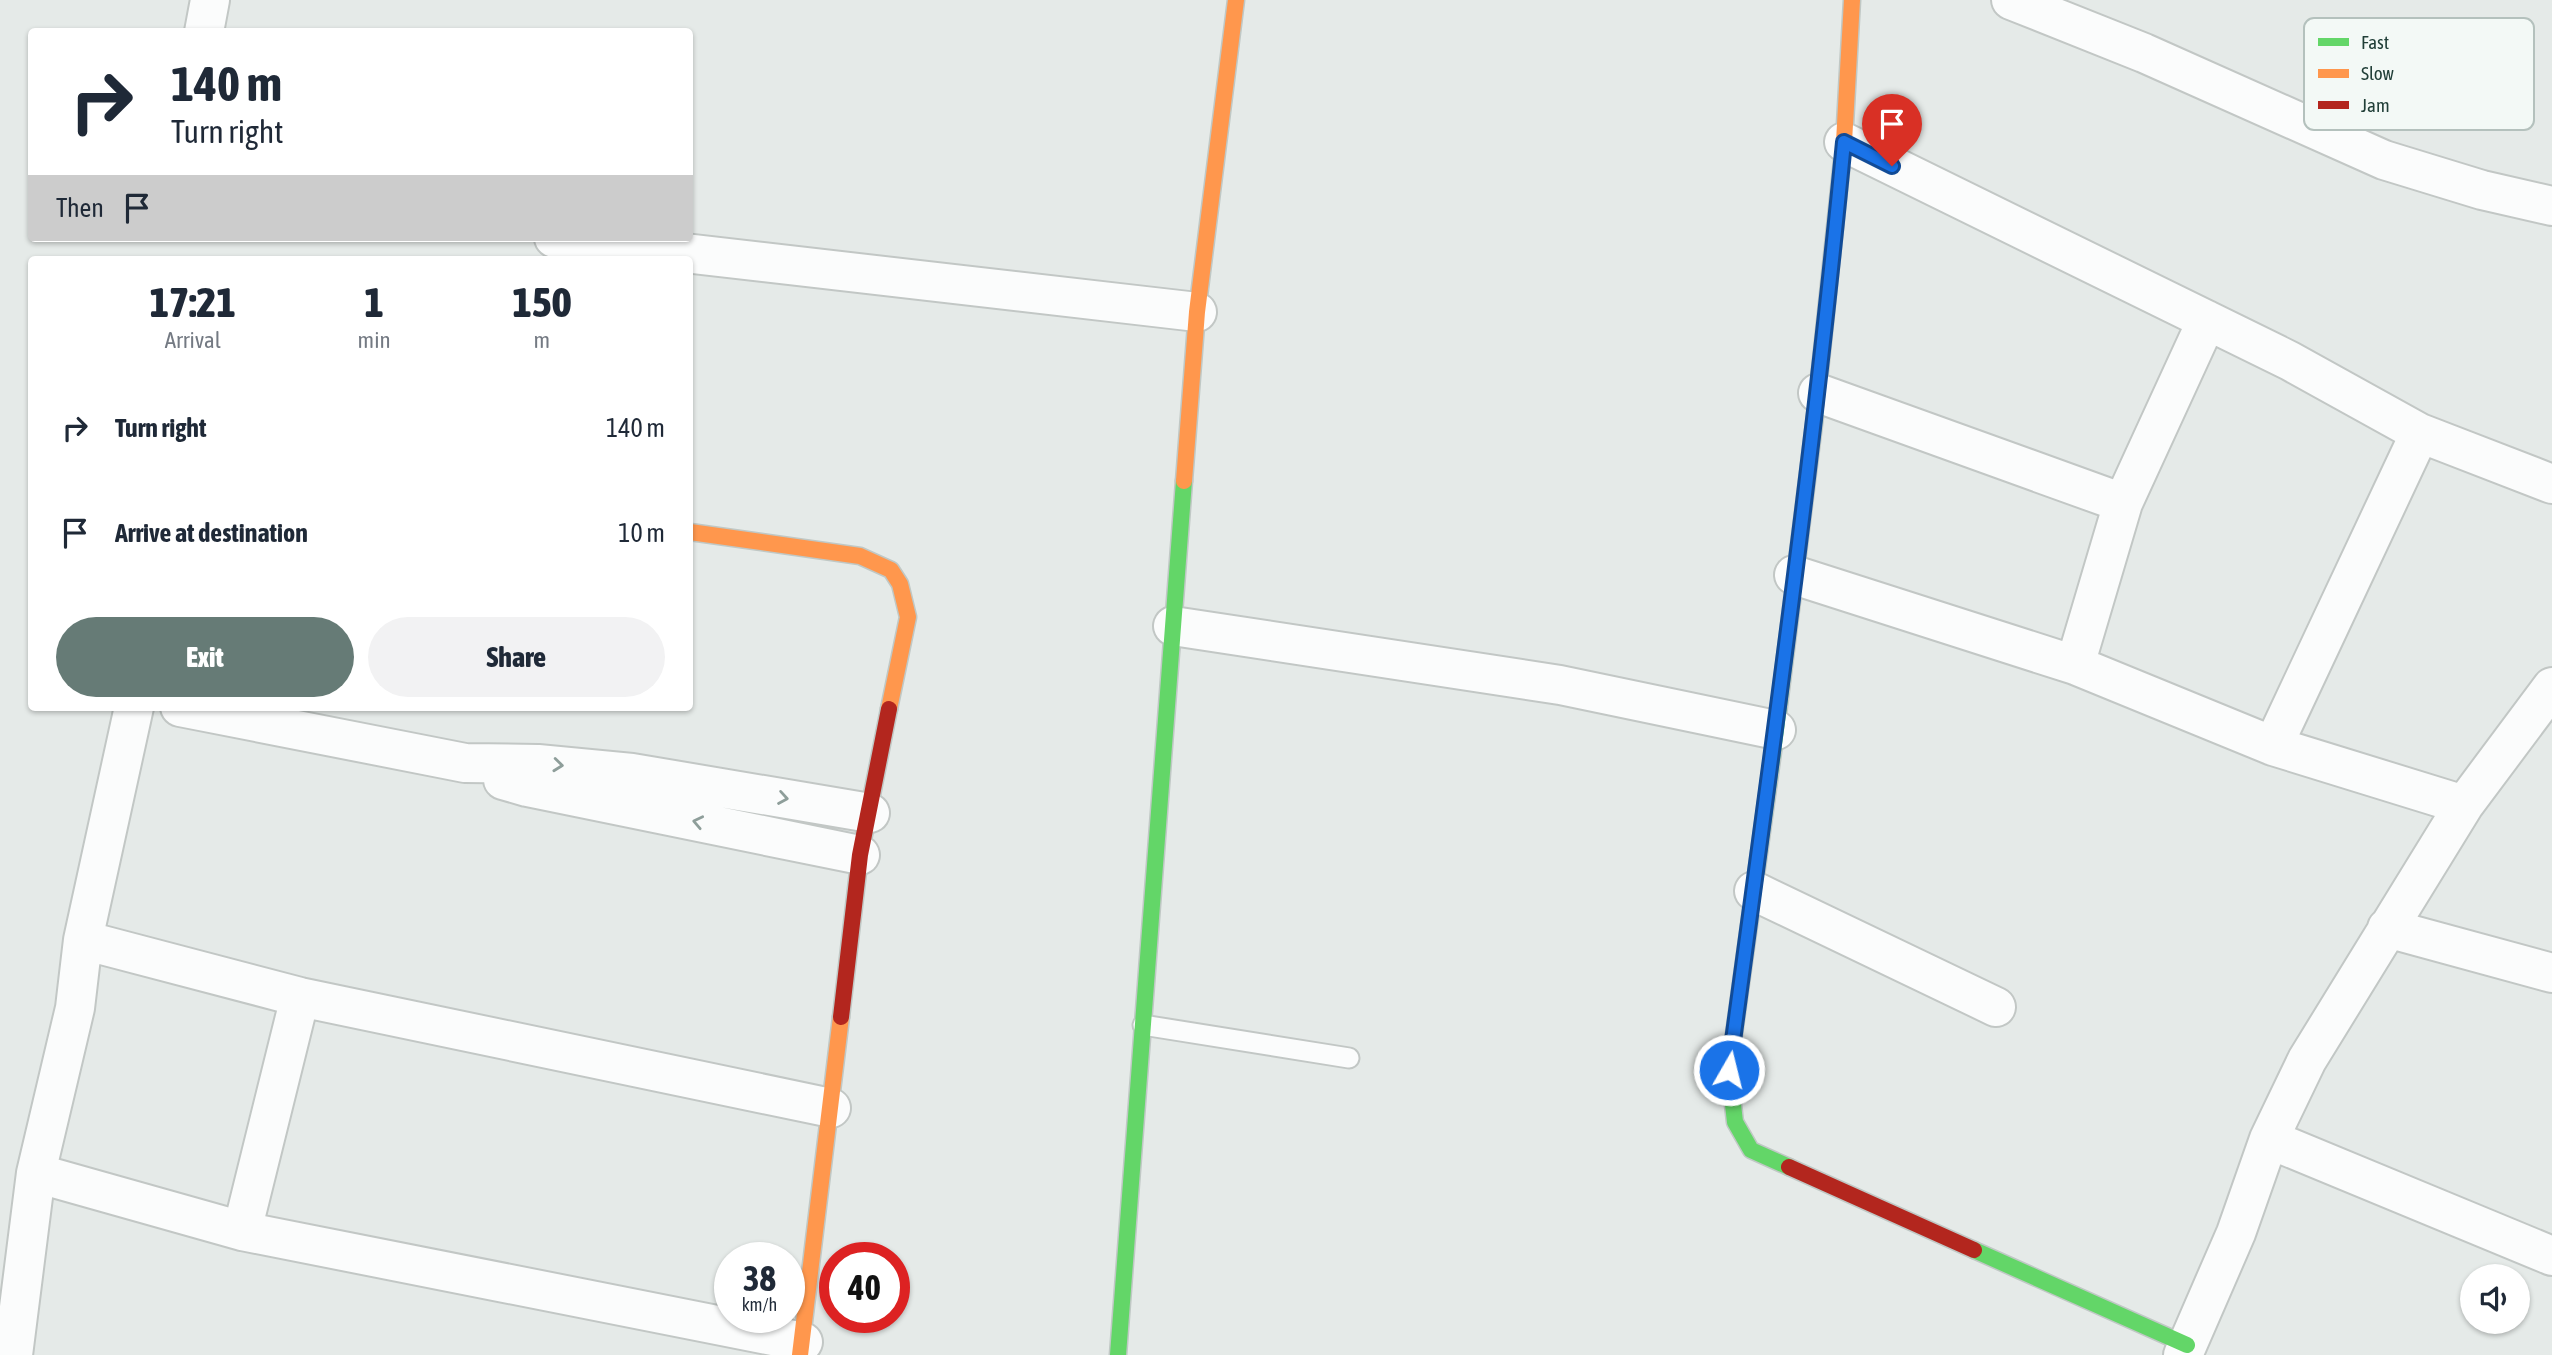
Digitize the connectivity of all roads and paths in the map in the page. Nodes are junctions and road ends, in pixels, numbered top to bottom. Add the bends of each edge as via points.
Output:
1 (210, 0) edge
2 (1236, 0) edge
3 (1852, 0) edge
4 (2011, 0) edge
5 (205, 28) edge
6 (2304, 124) edge
7 (2317, 130) edge
8 (1844, 142) junction
9 (2552, 206) edge
10 (588, 242) edge
11 (1197, 313) junction
12 (2207, 320) junction
13 (1818, 393) junction
14 (2420, 433) junction
15 (2552, 484) edge
16 (2123, 503) junction
17 (693, 532) edge
18 (1794, 575) junction
19 (1173, 626) junction
20 (2075, 665) junction
21 (2550, 692) edge
22 (133, 711) edge
23 (200, 711) edge
24 (1776, 730) junction
25 (2273, 746) junction
26 (465, 763) junction
27 (2464, 805) junction
28 (870, 813) junction
29 (860, 855) junction
30 (1754, 891) junction
31 (2387, 928) junction
32 (83, 940) junction
33 (2552, 973) edge
34 (300, 996) junction
35 (1996, 1007) dead end
36 (1143, 1025) junction
37 (1349, 1058) dead end
38 (831, 1108) junction
39 (2269, 1139) junction
40 (36, 1173) junction
41 (242, 1231) junction
42 (2552, 1256) edge
43 (802, 1349) edge
44 (2185, 1350) edge
45 (13, 1355) edge
46 (1118, 1355) edge

1 - 5 street
2 - 11 street
3 - 8 street
4 - 6 street
7 - 9 street via 2384,160
8 - 12 street
8 - 13 street
10 - 11 street
11 - 19 street
12 - 14 street
12 - 16 street
13 - 16 street
13 - 18 street
14 - 15 street
14 - 25 street
16 - 20 street
17 - 28 street via 860,556 886,564 900,581 908,617
18 - 20 street
18 - 24 street
19 - 24 street via 1560,685
19 - 36 street
20 - 25 street
21 - 27 street
22 - 32 street
23 - 26 street
24 - 30 street
25 - 27 street
26 -> 28 street via 632,773
29 -> 26 street via 527,787
27 - 31 street
28 - 29 street
29 - 38 street
30 - 35 street
30 - 44 street via 1729,1070 1735,1122 1751,1150
31 - 33 street
31 - 39 street via 2307,1060
32 - 34 street
32 - 40 street via 75,1008
34 - 38 street
34 - 41 street
36 - 37 lane
36 - 46 street
38 - 43 street
39 - 42 street
39 - 44 street via 2236,1233
40 - 41 street
40 - 45 street
41 - 43 street

